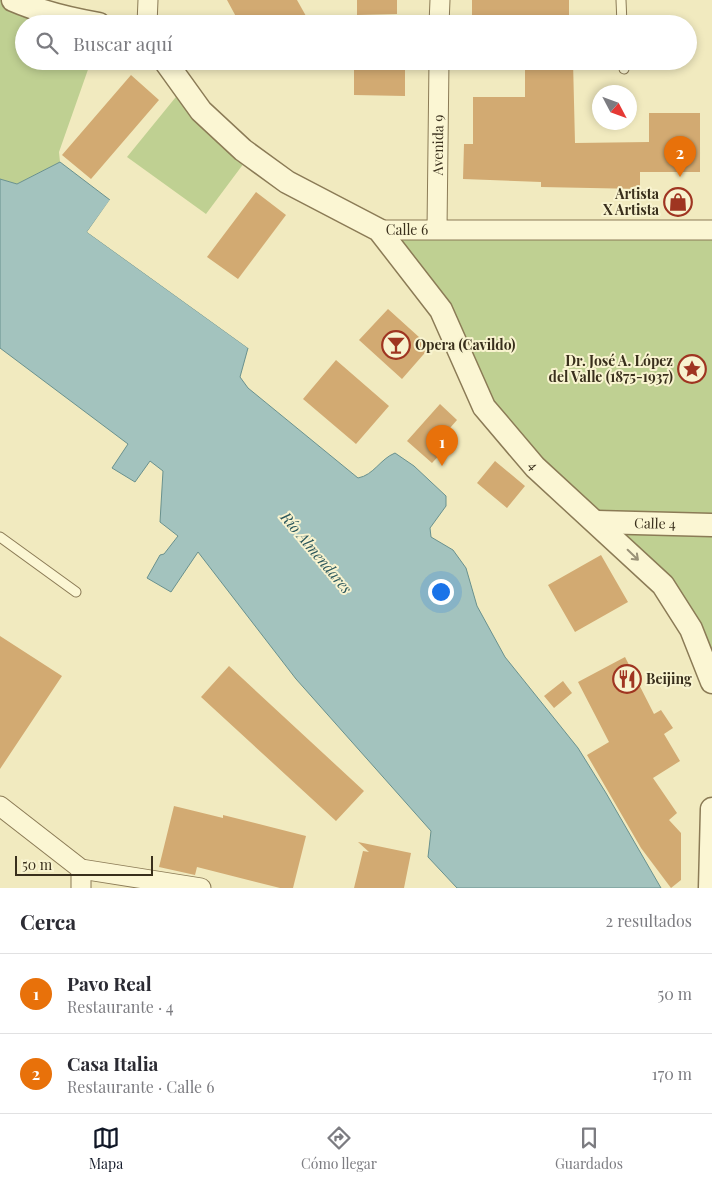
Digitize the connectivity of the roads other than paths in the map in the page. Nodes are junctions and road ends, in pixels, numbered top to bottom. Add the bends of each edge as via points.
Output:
1 (13, 0) edge
2 (148, 0) edge
3 (440, 0) edge
4 (621, 0) edge
5 (55, 15) edge
6 (147, 15) edge
7 (439, 15) edge
8 (622, 15) edge
9 (172, 70) edge
10 (439, 70) edge
11 (437, 229) junction
12 (378, 230) junction
13 (712, 230) edge
14 (597, 522) junction
15 (712, 525) edge
16 (0, 537) edge
17 (76, 592) dead end
18 (712, 682) edge
19 (0, 806) edge
20 (712, 812) edge
21 (81, 869) junction
22 (81, 888) edge
23 (201, 888) edge
24 (710, 888) edge

1 - 5 street
2 - 6 street
3 - 7 street
4 - 8 lane
9 - 12 street, Calle 6 via 202,111 243,150 287,182
10 - 11 street, Avenida 9
11 - 12 street, Calle 6
11 - 13 street, Calle 6
12 - 14 street, 4 via 441,310 484,407 535,467
14 - 15 street, Calle 4
14 -> 18 street, 4 via 663,584 690,629
16 - 17 lane
19 - 21 street
20 - 24 street
21 - 22 street
21 - 23 street

